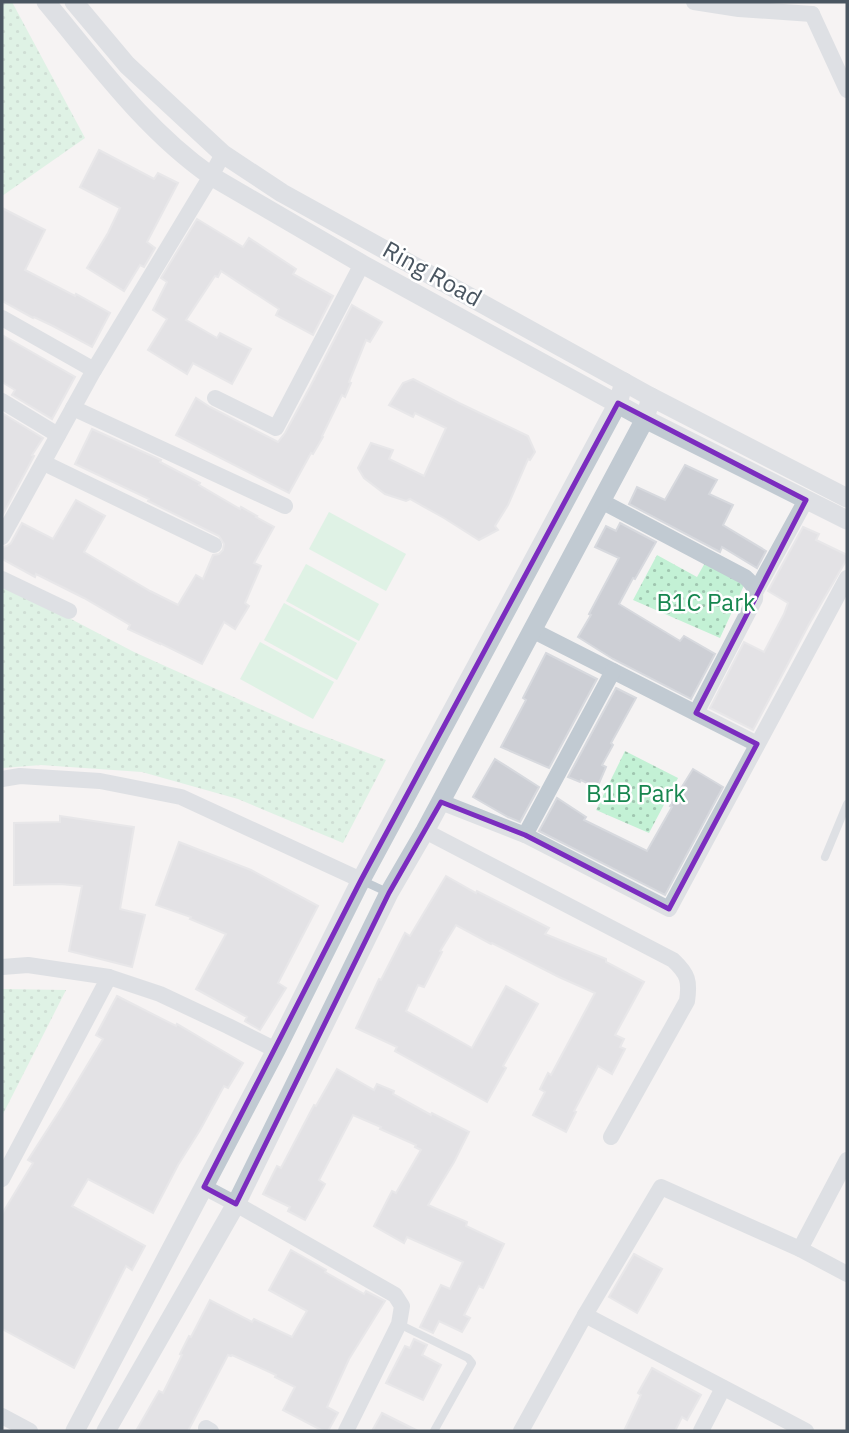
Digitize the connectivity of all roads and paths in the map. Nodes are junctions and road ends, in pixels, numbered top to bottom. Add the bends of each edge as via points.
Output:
1 (47, 2) edge
2 (74, 2) edge
3 (694, 2) edge
4 (816, 8) edge
5 (847, 90) edge
6 (223, 154) junction
7 (211, 176) junction
8 (362, 264) junction
9 (2, 318) edge
10 (94, 370) junction
11 (624, 382) junction
12 (651, 397) junction
13 (215, 398) dead end
14 (2, 401) edge
15 (618, 403) junction
16 (73, 408) junction
17 (645, 419) junction
18 (58, 435) junction
19 (44, 463) junction
20 (847, 498) edge
21 (806, 500) junction
22 (601, 501) junction
23 (285, 506) dead end
24 (847, 520) edge
25 (2, 537) edge
26 (214, 545) dead end
27 (847, 578) edge
28 (2, 579) edge
29 (756, 591) junction
30 (69, 611) dead end
31 (532, 630) junction
32 (613, 671) junction
33 (696, 713) junction
34 (757, 744) junction
35 (2, 779) edge
36 (440, 802) junction
37 (847, 804) edge
38 (425, 831) junction
39 (525, 835) junction
40 (825, 857) dead end
41 (361, 880) junction
42 (389, 893) junction
43 (2, 967) edge
44 (109, 977) junction
45 (276, 1050) junction
46 (611, 1137) dead end
47 (847, 1160) edge
48 (2, 1179) edge
49 (204, 1188) junction
50 (236, 1204) junction
51 (800, 1249) junction
52 (847, 1274) edge
53 (584, 1315) junction
54 (399, 1324) junction
55 (723, 1388) junction
56 (2, 1416) edge
57 (30, 1431) edge
58 (75, 1431) edge
59 (106, 1431) edge
60 (346, 1431) edge
61 (434, 1431) edge
62 (521, 1431) edge
63 (701, 1431) edge
64 (806, 1431) edge

1 - 7 street, Ring Road via 156,131
2 - 6 street, Ring Road via 127,65
3 - 4 street via 739,9
4 - 5 street
6 - 7 street
6 - 11 street, Ring Road via 282,192
7 - 8 street, Ring Road
7 - 10 street
8 - 13 street via 276,428
8 - 15 street, Ring Road
9 - 10 street
10 - 16 street
11 - 12 street, Ring Road
11 - 15 street
12 - 17 street
12 - 20 street, Ring Road
14 - 18 street
15 - 17 street, Ring Road
15 - 41 street
16 - 18 street
16 - 23 street
17 - 21 street, Ring Road
17 - 22 street
18 - 19 street
19 - 25 street
19 - 26 street
21 - 24 street, Ring Road
21 - 29 street
22 - 29 street via 745,577
22 - 31 street
27 - 34 street
28 - 30 street
29 - 33 street
31 - 32 street
31 - 36 street
32 - 33 street
32 - 39 street
33 - 34 street
34 - 39 street via 669,909
35 - 41 street via 100,781 181,797
36 - 38 street
36 - 39 street
37 - 40 lane
38 - 42 street
38 - 46 street via 673,960 684,971 689,985 687,1002
41 - 42 lane
41 - 45 street
42 - 50 street
43 - 44 street via 28,965
44 - 45 street via 160,994
44 - 48 street
45 - 49 street
47 - 51 street
49 - 50 street
49 - 58 street
50 - 54 street via 395,1295 402,1306
50 - 59 street
51 - 52 street
51 - 53 street via 661,1187
53 - 55 street
53 - 62 street
54 - 60 street
54 - 61 lane via 472,1363
55 - 63 street
55 - 64 street
56 - 57 street

